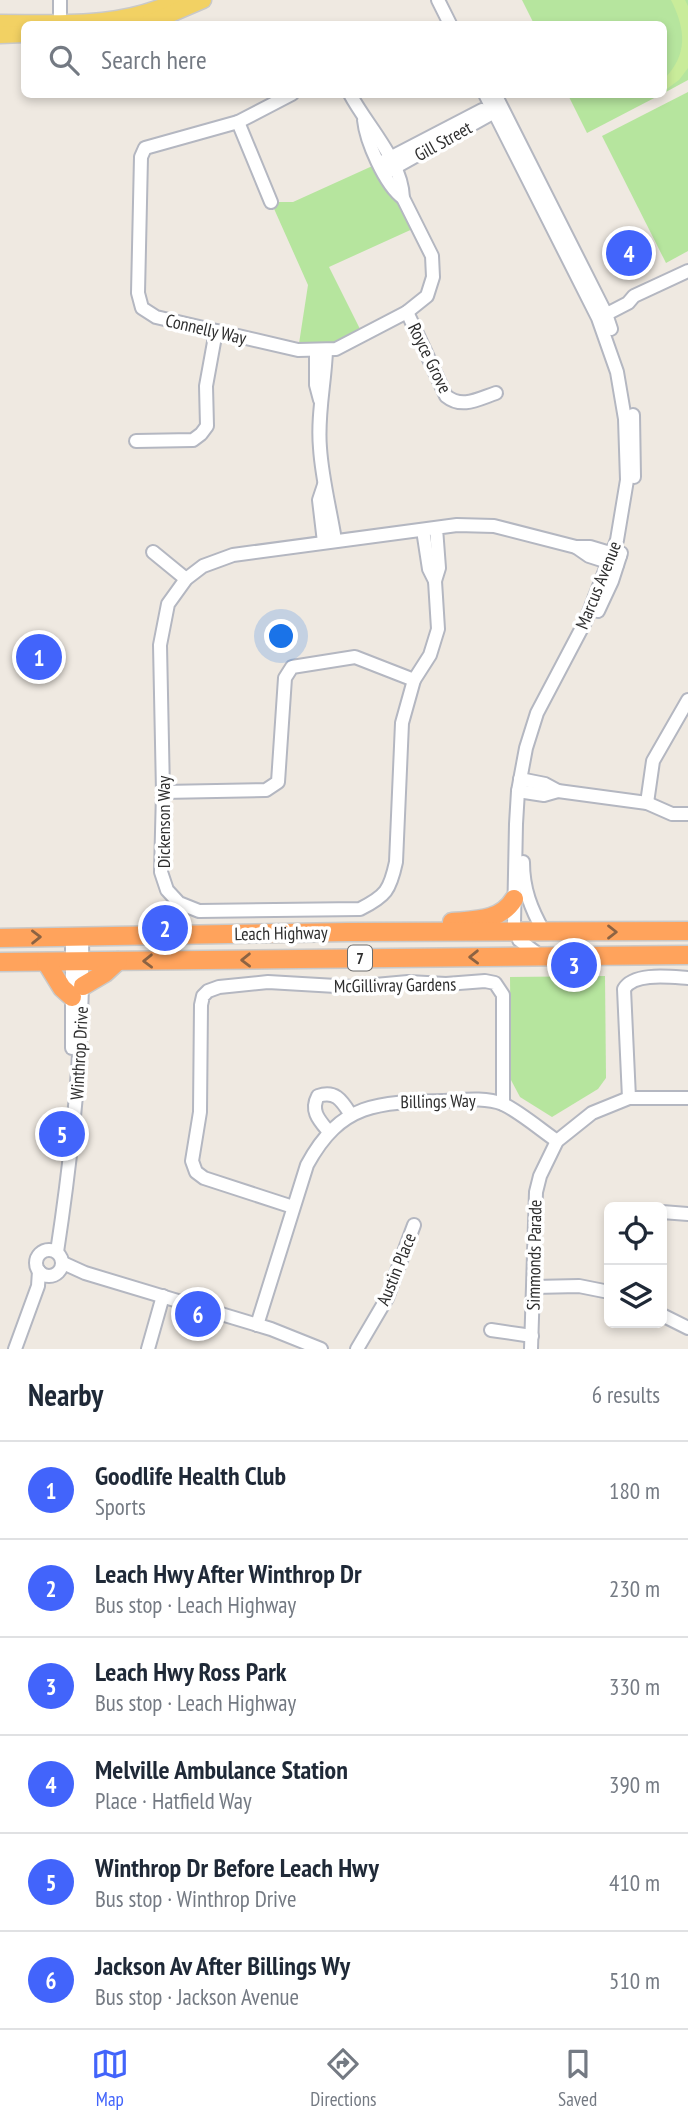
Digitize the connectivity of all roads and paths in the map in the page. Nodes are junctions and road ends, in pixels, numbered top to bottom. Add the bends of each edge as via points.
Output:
1 (60, 0) edge
2 (178, 0) edge
3 (203, 0) edge
4 (438, 0) edge
5 (447, 0) edge
6 (60, 21) edge
7 (99, 21) edge
8 (154, 21) edge
9 (448, 21) edge
10 (458, 21) edge
11 (0, 23) edge
12 (21, 23) edge
13 (21, 34) edge
14 (0, 35) edge
15 (284, 98) edge
16 (352, 98) edge
17 (494, 103) edge
18 (238, 122) junction
19 (387, 166) junction
20 (271, 202) dead end
21 (688, 271) edge
22 (407, 312) junction
23 (600, 312) junction
24 (216, 331) junction
25 (321, 351) junction
26 (496, 393) dead end
27 (136, 441) dead end
28 (429, 529) junction
29 (329, 541) junction
30 (153, 552) dead end
31 (615, 559) junction
32 (186, 579) junction
33 (414, 680) junction
34 (688, 700) edge
35 (523, 786) junction
36 (163, 792) junction
37 (647, 803) junction
38 (688, 814) edge
39 (514, 899) junction
40 (688, 931) edge
41 (348, 932) junction
42 (516, 932) junction
43 (544, 932) junction
44 (77, 937) junction
45 (0, 938) edge
46 (688, 955) edge
47 (542, 957) junction
48 (78, 961) junction
49 (118, 961) junction
50 (0, 962) edge
51 (46, 962) junction
52 (688, 978) edge
53 (77, 991) junction
54 (628, 1098) junction
55 (688, 1098) edge
56 (503, 1104) junction
57 (351, 1115) junction
58 (328, 1132) junction
59 (557, 1141) junction
60 (293, 1207) junction
61 (667, 1212) edge
62 (688, 1214) edge
63 (414, 1225) dead end
64 (53, 1264) junction
65 (534, 1287) junction
66 (604, 1291) edge
67 (163, 1296) junction
68 (667, 1318) edge
69 (257, 1325) junction
70 (688, 1328) edge
71 (491, 1330) dead end
72 (532, 1342) edge
73 (15, 1349) edge
74 (23, 1349) edge
75 (148, 1349) edge
76 (321, 1349) edge
77 (357, 1349) edge

1 - 6 street
2 - 7 main road via 125,19
3 - 8 main road
4 - 9 street
5 - 10 street
11 - 12 main road
13 - 14 main road
15 - 18 street, Connelly Way
16 - 19 street, Connelly Way via 366,135
17 - 19 street, Gill Street
17 - 23 street, Marcus Avenue
18 - 20 street
18 - 24 street, Connelly Way via 145,148 141,158 138,293 142,308 156,317
19 - 22 street, Connelly Way via 432,256 433,277 427,296
21 - 23 street via 634,296 624,296
22 - 25 street, Connelly Way via 336,349
22 - 26 street, Royce Grove via 446,396 464,404
23 - 31 street, Marcus Avenue via 625,419 627,481
24 - 25 street, Connelly Way
24 - 27 street via 206,386 207,426 193,440
25 - 29 street via 316,385 319,446 329,498
28 - 29 street, Dickenson Way
28 - 31 street, Dickenson Way via 494,526 576,547 589,556
28 - 33 street, Dickenson Way via 439,568 435,581 438,629 430,655
29 - 32 street, Dickenson Way via 233,555 203,566
30 - 32 street
31 - 35 street, Marcus Avenue via 537,713 526,748
32 - 36 street, Dickenson Way via 168,604 160,645
33 - 36 street via 355,657 292,667 285,678 278,782 266,790
33 - 36 street, Dickenson Way via 402,723 391,885 380,899 360,909 200,911 179,903 167,890 161,872
34 - 37 street via 653,761
35 - 37 street via 545,784 558,791
35 - 39 street, Marcus Avenue
35 - 43 street, Marcus Avenue via 524,883
37 - 38 street via 672,814
39 - 41 highway via 507,910 484,919 379,924
39 - 42 street, Marcus Avenue
43 -> 40 highway, Leach Highway / 7
41 - 42 highway, Leach Highway / 7
41 - 44 highway, Leach Highway / 7
42 - 43 highway, Leach Highway / 7
42 - 47 street via 519,940
45 -> 44 highway, Leach Highway / 7
44 - 48 street, Winthrop Drive
46 - 47 highway, Leach Highway / 7
47 -> 49 highway, Leach Highway / 7
48 - 49 highway, Leach Highway / 7
48 - 51 highway, Leach Highway / 7
48 - 53 street, Winthrop Drive
49 - 53 highway
50 - 51 highway, Leach Highway / 7
51 - 53 highway via 62,988
52 - 54 street via 638,979 624,989
53 - 64 street, Winthrop Drive
54 - 55 street, Simmonds Parade
54 - 59 street, Simmonds Parade via 592,1113
56 - 57 street, Billings Way via 482,1100 390,1102
56 - 59 street, Billings Way
56 - 60 street, McGillivray Gardens via 503,995 495,983 353,987 268,982 208,991 201,1005 200,1112 192,1161 196,1172
57 - 58 street, Billings Way
57 - 58 street via 333,1094 318,1096 315,1113
58 - 60 street, Billings Way via 307,1165
59 - 65 street, Simmonds Parade via 536,1192
60 - 69 street, Billings Way
61 - 62 street
63 - 77 street, Austin Place via 387,1298
64 - 67 street
64 - 73 street, Winthrop Drive via 38,1286
64 - 74 street, Winthrop Drive
65 - 66 street via 579,1286
65 - 72 street, Simmonds Parade
67 - 69 street
67 - 75 street
68 - 70 street
69 - 76 street
71 - 72 street

